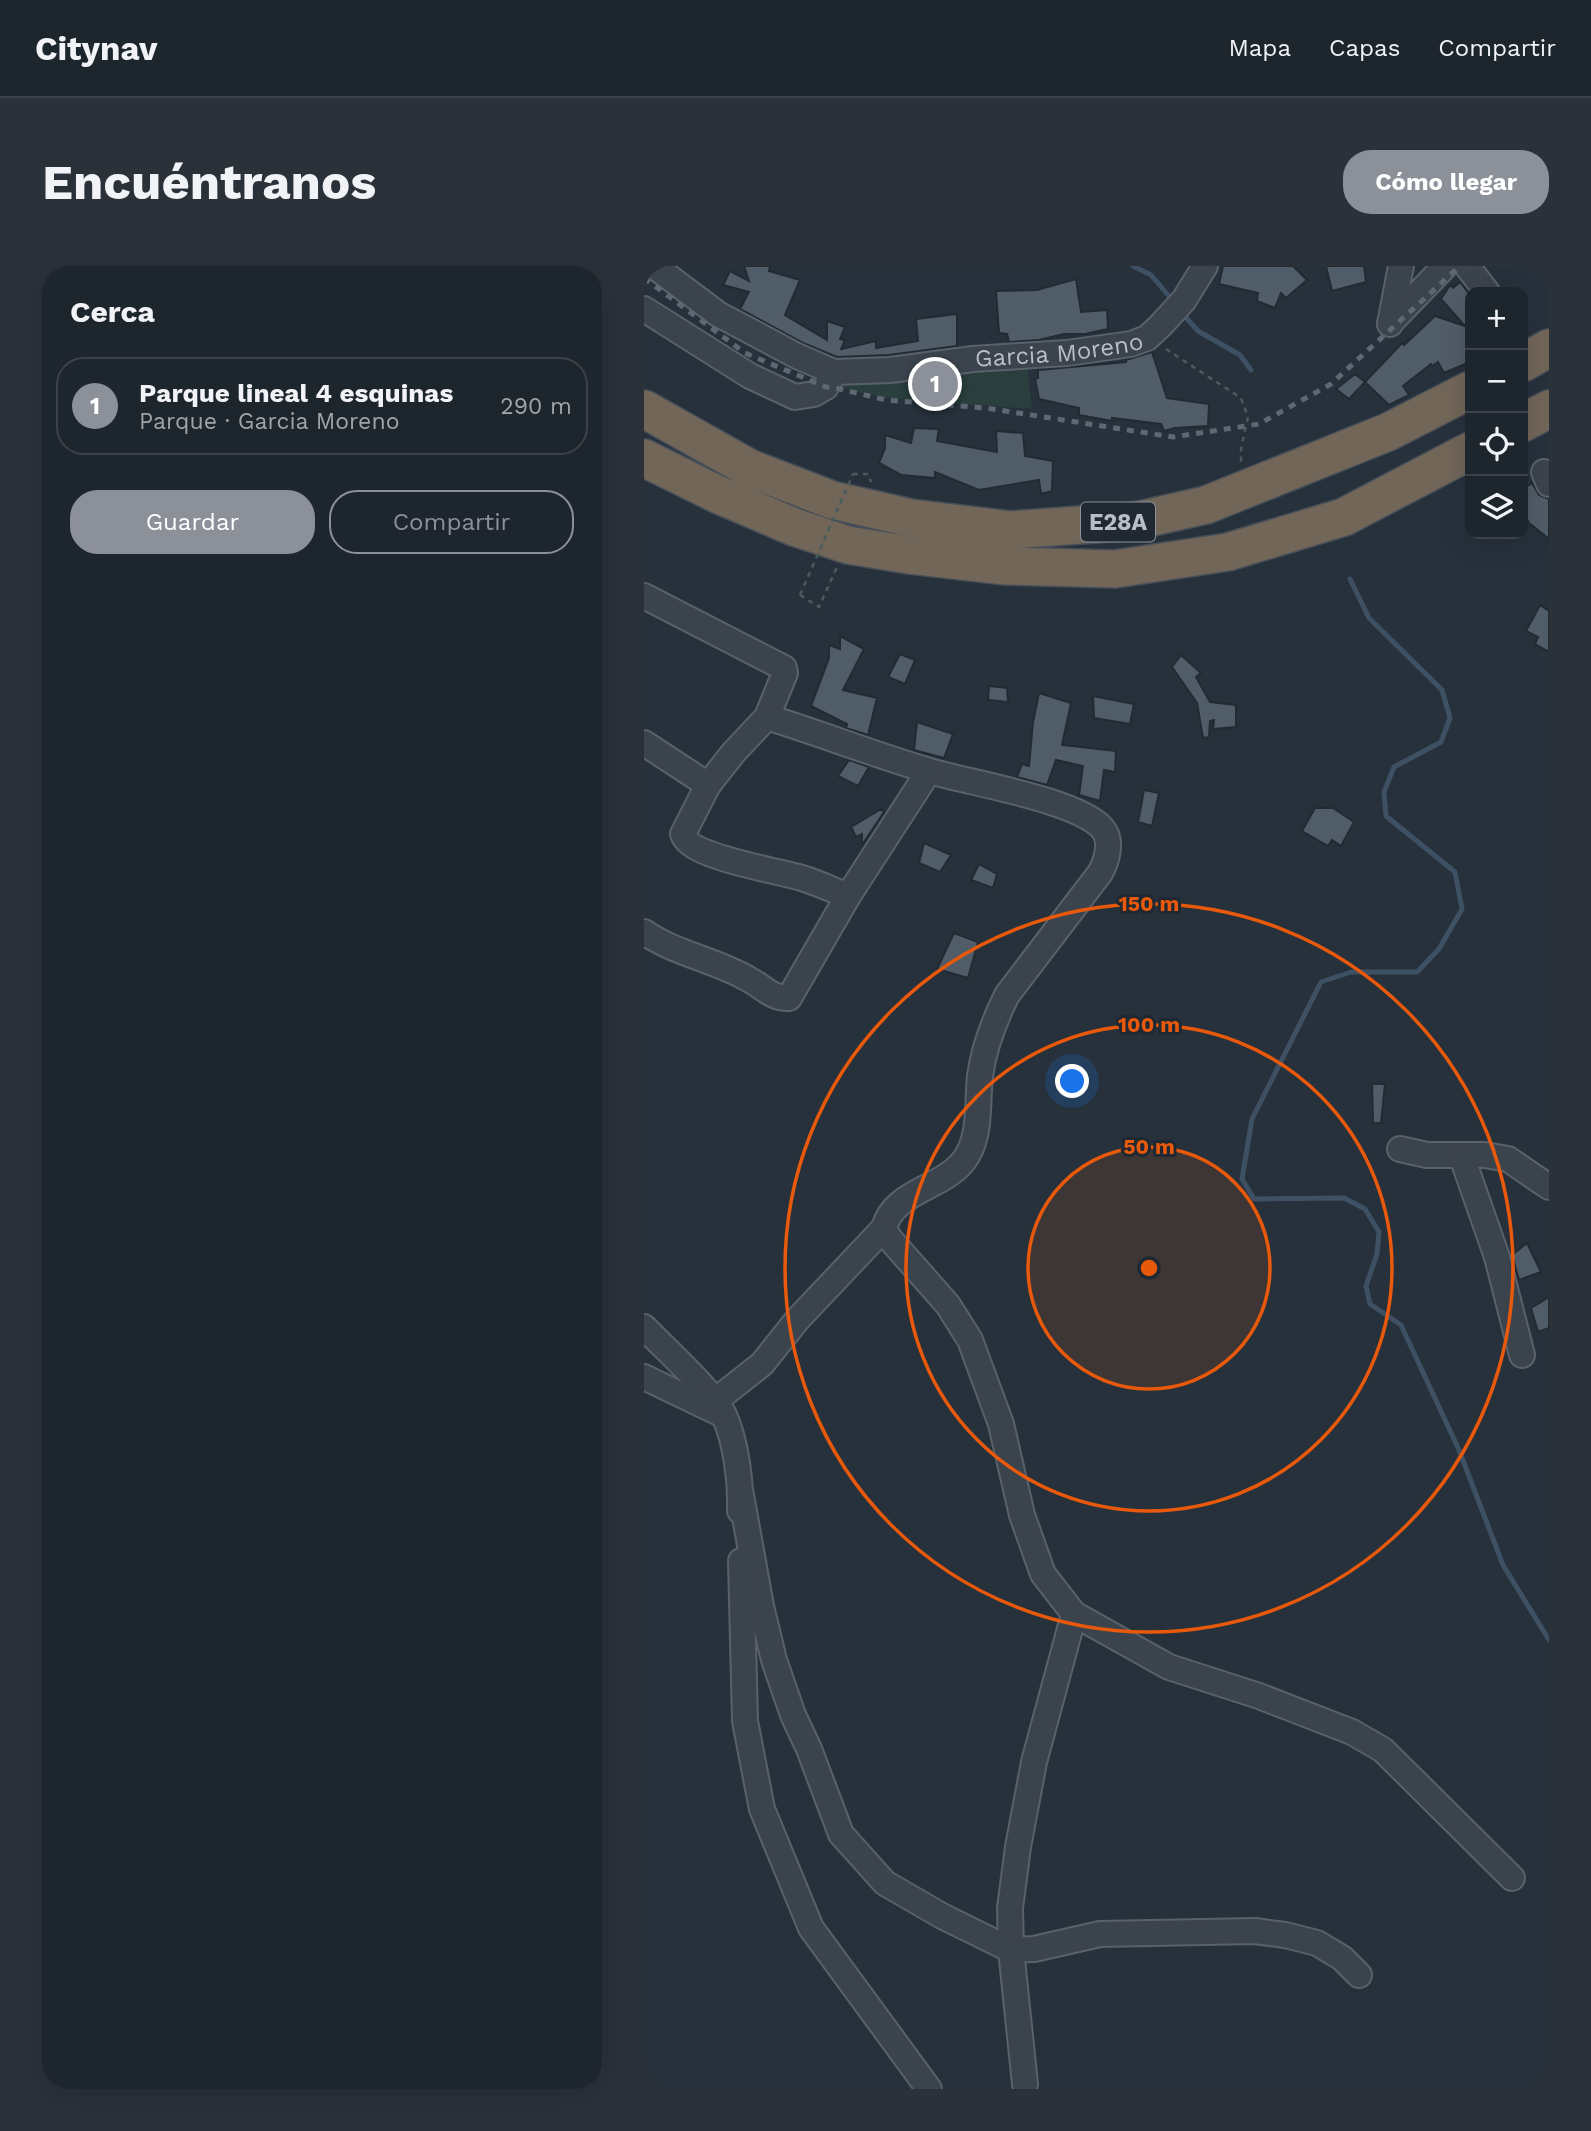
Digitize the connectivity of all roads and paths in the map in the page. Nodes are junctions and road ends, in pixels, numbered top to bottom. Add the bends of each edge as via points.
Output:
1 (654, 266) edge
2 (1205, 266) edge
3 (1401, 266) edge
4 (1445, 266) edge
5 (1466, 266) edge
6 (1483, 287) edge
7 (644, 309) edge
8 (1155, 331) junction
9 (834, 372) junction
10 (1465, 393) edge
11 (644, 409) edge
12 (1549, 409) edge
13 (1528, 420) edge
14 (1465, 454) edge
15 (644, 458) edge
16 (872, 480) dead end
17 (1249, 488) junction
18 (848, 545) junction
19 (644, 596) edge
20 (766, 717) junction
21 (644, 743) edge
22 (929, 771) junction
23 (708, 786) junction
24 (848, 896) junction
25 (644, 932) edge
26 (1401, 1149) dead end
27 (1462, 1157) junction
28 (1549, 1187) edge
29 (884, 1228) junction
30 (644, 1327) edge
31 (1522, 1355) dead end
32 (644, 1377) edge
33 (720, 1409) junction
34 (741, 1496) junction
35 (1074, 1614) junction
36 (1512, 1878) dead end
37 (1011, 1950) junction
38 (1359, 1975) dead end
39 (1025, 2084) dead end
40 (929, 2089) edge

1 - 9 street, Garcia Moreno via 718,314
2 - 8 street, Garcia Moreno via 1184,300
3 - 4 street via 1389,327
5 - 6 street
7 - 9 street via 750,376 795,397 826,387
8 - 9 street, Garcia Moreno via 1130,344 1067,353
8 - 17 path via 1163,347 1241,398 1248,417 1240,472
10 - 17 highway, E28A via 1388,432
11 - 17 highway, E28A via 749,468 832,500 911,518 1011,530 1135,521 1206,505
12 - 13 highway
14 - 18 highway, E28A via 1344,517 1228,552 1115,569 1005,566
15 - 18 highway, E28A via 794,527
16 - 18 path, bridge via 868,474 853,474 800,595 819,607
19 - 20 street via 784,668
20 - 22 street
20 - 23 street
21 - 23 street
22 - 24 street
22 - 29 street via 1065,807 1104,830 1108,843 1100,873 996,1016 981,1074 974,1141 966,1158 948,1175 898,1203
23 - 24 street via 683,834 692,845
24 - 25 street via 789,998
26 - 27 street
27 - 28 street via 1508,1159
27 - 31 street via 1497,1257
29 - 33 street
29 - 35 street via 948,1304 970,1340 1044,1574
30 - 33 street
32 - 33 street
33 - 34 street via 733,1446
34 - 37 street via 774,1660 841,1834 886,1883
34 - 40 street via 745,1721 762,1809 811,1928
35 - 36 street via 1169,1667 1352,1731 1383,1750
35 - 37 street via 1034,1762 1018,1847 1010,1908
37 - 38 street via 1100,1934 1255,1931 1317,1943
37 - 39 street

